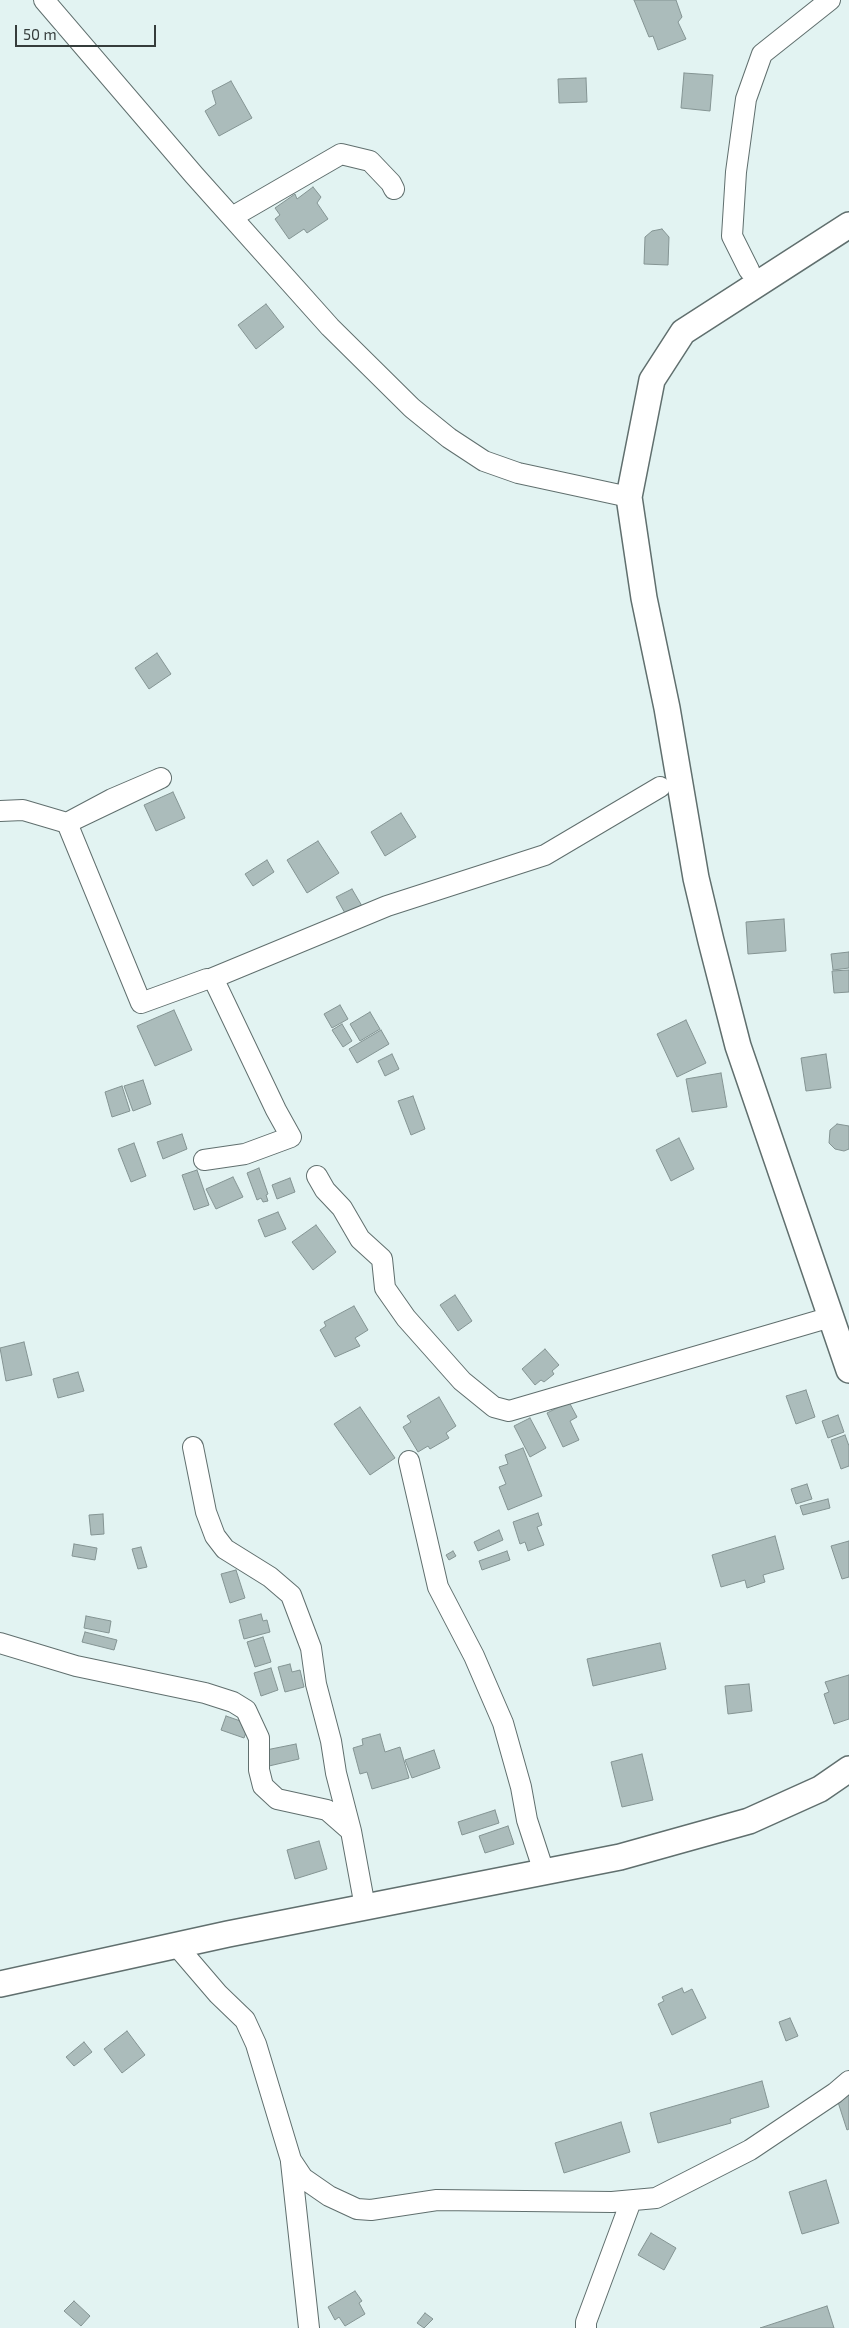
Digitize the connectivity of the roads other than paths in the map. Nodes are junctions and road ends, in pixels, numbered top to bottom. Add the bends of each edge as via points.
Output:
1 (44, 0) edge
2 (830, 0) edge
3 (394, 189) dead end
4 (239, 213) dead end
5 (849, 224) edge
6 (749, 270) dead end
7 (629, 497) junction
8 (660, 787) dead end
9 (0, 810) edge
10 (207, 979) dead end
11 (204, 1160) dead end
12 (318, 1176) dead end
13 (831, 1317) junction
14 (849, 1370) edge
15 (193, 1447) dead end
16 (409, 1462) dead end
17 (0, 1643) edge
18 (849, 1769) edge
19 (351, 1831) junction
20 (544, 1872) junction
21 (365, 1907) junction
22 (176, 1945) junction
23 (0, 1984) edge
24 (849, 2081) edge
25 (291, 2160) junction
26 (631, 2201) junction
27 (309, 2328) edge
28 (586, 2328) edge

1 - 7 street via 330,327 412,408 484,461 518,473
2 - 6 street via 762,54 746,99 736,172 732,236
3 - 4 street via 370,161 341,154
5 - 7 street via 683,332 652,380
7 - 13 street via 644,598 711,942 738,1046
8 - 11 street via 546,855 387,906 213,978 291,1137 245,1154
9 - 10 street via 23,810 66,823 141,1003
12 - 13 street via 360,1239 382,1259 385,1288 406,1318 462,1381 494,1407 509,1411
13 - 14 street
15 - 19 street via 206,1512 215,1536 225,1549 270,1577 291,1595 311,1648 316,1684
16 - 20 street via 438,1587 474,1656 503,1723 527,1820
17 - 19 street via 76,1666 168,1684 233,1702 246,1710 260,1738 259,1770 263,1786 277,1799 328,1810
18 - 20 street via 820,1789 749,1821 620,1857
19 - 21 street
20 - 21 street
21 - 22 street
22 - 23 street
22 - 25 street via 245,2020 256,2044
24 - 26 street via 750,2150 656,2198
25 - 26 street via 303,2178 329,2196 357,2209 371,2210 438,2200
25 - 27 street
26 - 28 street

